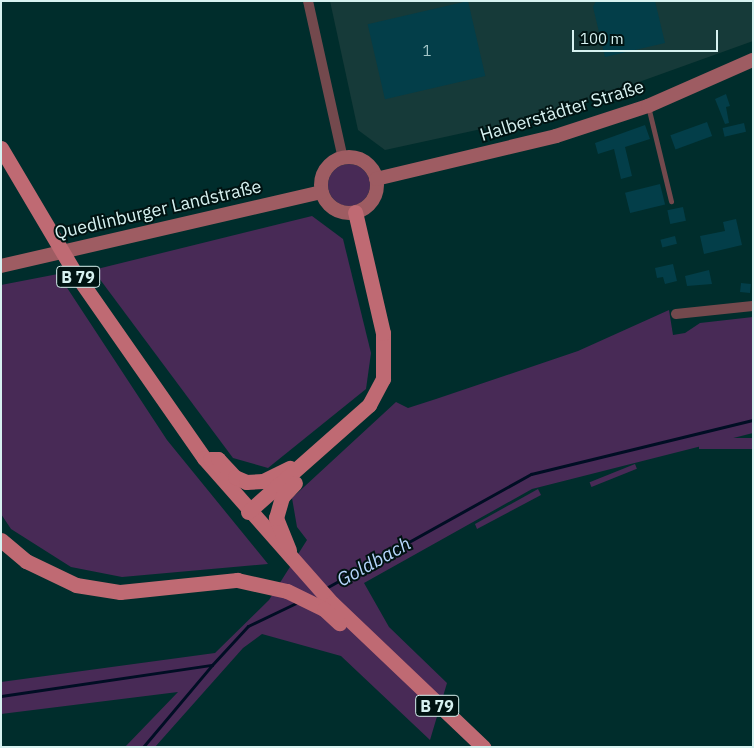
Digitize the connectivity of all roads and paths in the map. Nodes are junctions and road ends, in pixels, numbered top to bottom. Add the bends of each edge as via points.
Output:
1 (308, 1) edge
2 (753, 60) edge
3 (648, 106) junction
4 (1, 148) edge
5 (343, 158) junction
6 (376, 179) junction
7 (322, 192) junction
8 (671, 201) dead end
9 (355, 212) junction
10 (1, 266) edge
11 (753, 306) edge
12 (676, 314) dead end
13 (204, 458) junction
14 (306, 460) junction
15 (248, 512) junction
16 (1, 540) edge
17 (290, 559) junction
18 (328, 606) junction
19 (483, 747) edge

1 - 5 street
2 - 3 main road, Halberstädter Straße
3 - 6 main road, Halberstädter Straße via 533,142
3 - 8 lane
4 - 13 main road, B 79 via 75,273
5 - 6 main road via 364,162
5 - 7 main road via 324,174
6 - 9 main road via 371,203
7 - 9 main road via 337,210
7 - 10 main road, Quedlinburger Landstraße
9 - 14 main road via 383,333 383,379 369,405
11 - 12 street
13 - 14 main road via 218,459 235,477 254,482
13 - 15 main road, B 79
14 - 15 main road
14 - 17 main road via 304,474 282,497 276,518 289,546
15 - 17 main road, B 79
16 - 18 main road via 39,569 89,588 139,591 225,579 287,591
17 - 18 main road, B 79
18 - 19 main road, B 79 via 378,660 392,663

